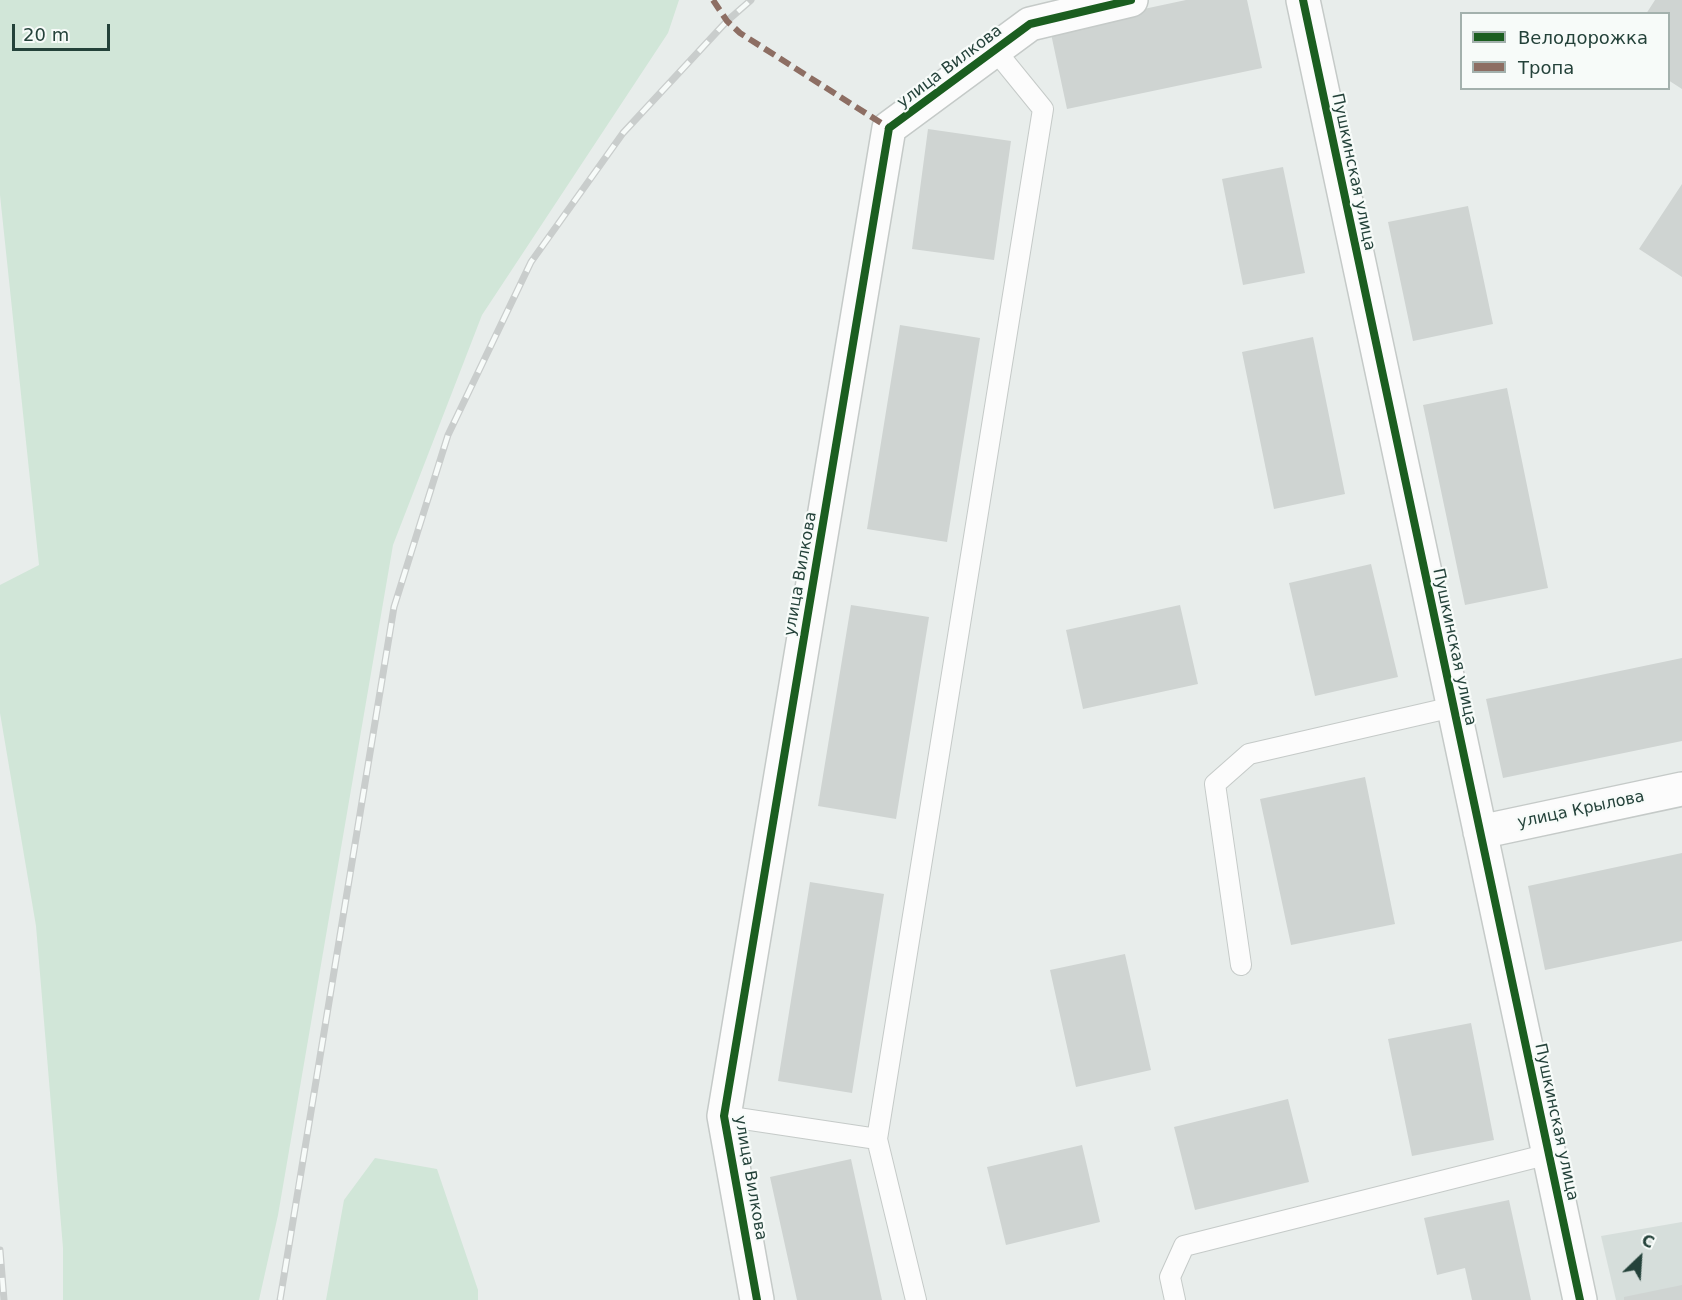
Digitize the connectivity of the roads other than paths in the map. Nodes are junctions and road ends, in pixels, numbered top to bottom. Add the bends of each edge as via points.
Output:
1 (1131, 0) edge
2 (1302, 0) edge
3 (995, 50) junction
4 (1453, 707) junction
5 (1682, 789) edge
6 (1480, 832) junction
7 (1241, 965) dead end
8 (724, 1116) junction
9 (877, 1139) junction
10 (1549, 1154) junction
11 (757, 1300) edge
12 (916, 1300) edge
13 (1175, 1300) edge
14 (1580, 1300) edge

1 - 3 street, улица Вилкова via 1030,24
2 - 4 street, Пушкинская улица
3 - 8 street, улица Вилкова via 890,128
3 - 9 lane via 1043,109
4 - 6 street, Пушкинская улица
4 - 7 lane via 1249,754 1215,784
5 - 6 street, улица Крылова
6 - 10 street, Пушкинская улица
8 - 9 lane
8 - 11 street, улица Вилкова
9 - 12 lane
10 - 13 lane via 1184,1246 1170,1277
10 - 14 street, Пушкинская улица

